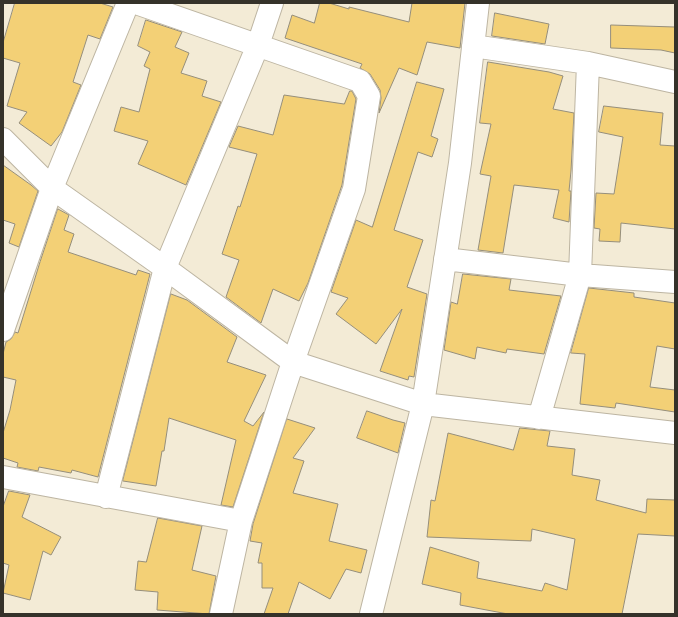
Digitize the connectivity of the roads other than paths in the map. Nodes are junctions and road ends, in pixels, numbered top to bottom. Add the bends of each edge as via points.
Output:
1 (128, 3) edge
2 (136, 3) edge
3 (272, 3) edge
4 (478, 3) edge
5 (258, 45) junction
6 (473, 46) junction
7 (588, 63) junction
8 (675, 82) edge
9 (3, 139) edge
10 (52, 188) junction
11 (445, 259) junction
12 (165, 268) junction
13 (580, 275) junction
14 (675, 282) edge
15 (3, 330) edge
16 (292, 362) junction
17 (423, 404) junction
18 (540, 418) junction
19 (675, 433) edge
20 (3, 477) edge
21 (106, 497) junction
22 (241, 521) junction
23 (221, 614) edge
24 (371, 614) edge

1 - 10 street
2 - 5 street
3 - 5 street
4 - 6 street
5 - 12 street
5 - 16 street via 360,81 369,96 354,189
6 - 7 street
6 - 11 street via 460,163
7 - 8 street
7 - 13 street
9 - 10 street
10 - 12 street
10 - 15 street
11 - 13 street
11 - 17 street
12 - 16 street
12 - 21 street
13 - 14 street
13 - 18 street
16 - 17 street
16 - 22 street
17 - 18 street
17 - 24 street
18 - 19 street
20 - 21 street
21 - 22 street
22 - 23 street

